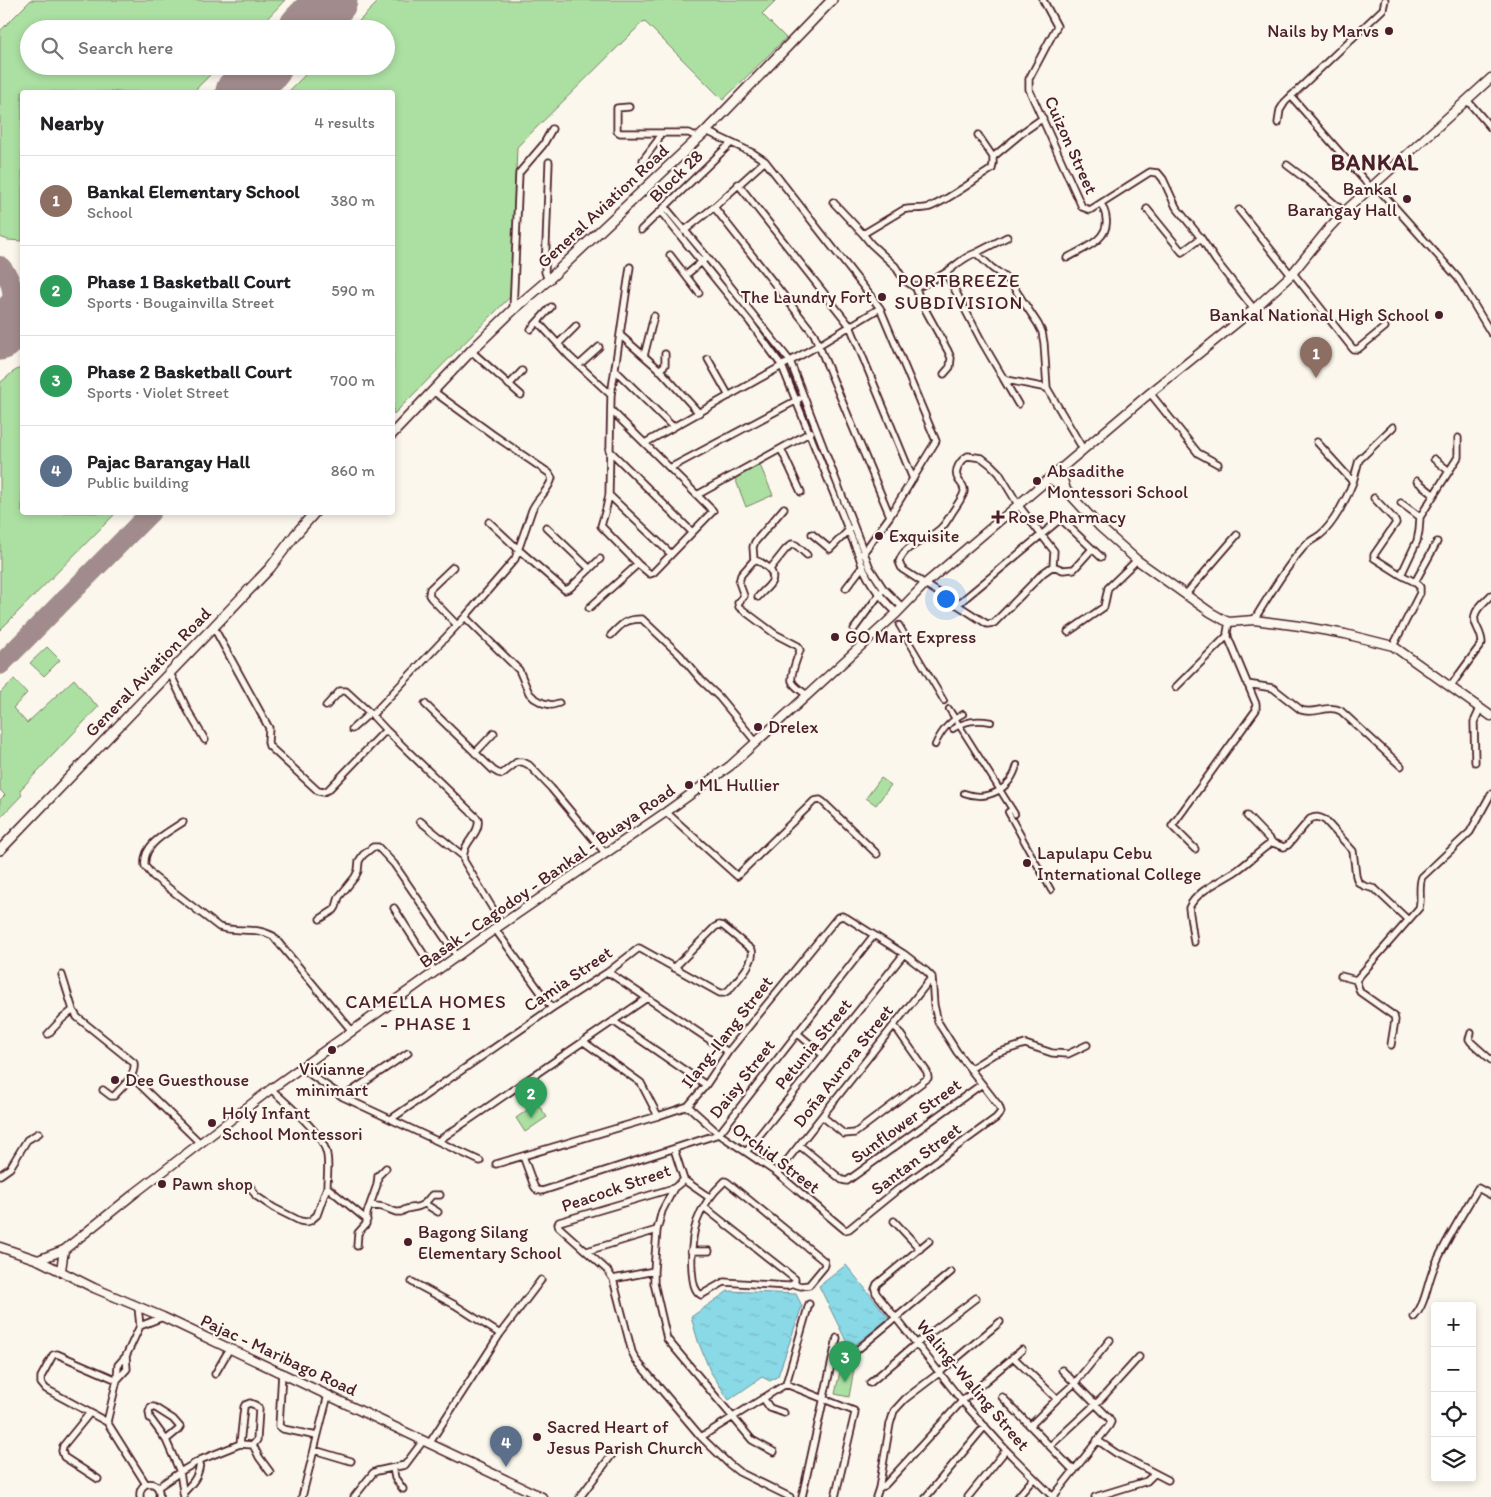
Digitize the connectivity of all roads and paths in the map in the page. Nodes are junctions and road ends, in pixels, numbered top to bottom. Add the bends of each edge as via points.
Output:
1 (832, 0) edge
2 (1043, 0) edge
3 (1385, 0) edge
4 (1490, 82) edge
5 (1290, 96) junction
6 (1467, 100) junction
7 (629, 107) dead end
8 (1043, 118) junction
9 (1278, 123) dead end
10 (1491, 128) edge
11 (552, 129) dead end
12 (660, 133) junction
13 (703, 135) junction
14 (978, 135) dead end
15 (730, 144) junction
16 (993, 157) junction
17 (643, 160) dead end
18 (765, 161) junction
19 (549, 162) dead end
20 (1287, 165) dead end
21 (738, 184) junction
22 (1373, 187) junction
23 (833, 202) dead end
24 (1101, 203) junction
25 (714, 207) junction
26 (663, 209) junction
27 (1147, 209) dead end
28 (1239, 210) dead end
29 (1344, 212) junction
30 (642, 230) dead end
31 (685, 230) junction
32 (863, 234) junction
33 (679, 235) junction
34 (1007, 237) dead end
35 (1201, 238) junction
36 (976, 253) junction
37 (670, 255) dead end
38 (707, 257) junction
39 (1066, 258) dead end
40 (702, 262) junction
41 (630, 268) dead end
42 (946, 273) junction
43 (1292, 274) junction
44 (686, 275) junction
45 (548, 280) junction
46 (916, 288) junction
47 (699, 293) dead end
48 (743, 302) junction
49 (552, 307) dead end
50 (738, 307) junction
51 (880, 308) junction
52 (1254, 309) junction
53 (513, 310) junction
54 (654, 316) dead end
55 (755, 317) junction
56 (538, 322) junction
57 (750, 322) junction
58 (576, 326) dead end
59 (850, 326) junction
60 (1384, 327) dead end
61 (531, 328) dead end
62 (1491, 334) edge
63 (620, 335) junction
64 (558, 344) junction
65 (819, 345) junction
66 (599, 347) dead end
67 (471, 351) junction
68 (665, 354) dead end
69 (644, 356) junction
70 (708, 359) dead end
71 (790, 361) junction
72 (579, 365) junction
73 (782, 366) junction
74 (615, 370) junction
75 (660, 370) junction
76 (522, 371) dead end
77 (944, 374) dead end
78 (1003, 378) junction
79 (509, 385) junction
80 (1047, 388) junction
81 (433, 391) junction
82 (1150, 393) junction
83 (521, 395) dead end
84 (611, 396) junction
85 (729, 396) junction
86 (803, 397) junction
87 (796, 400) junction
88 (1018, 404) dead end
89 (611, 410) junction
90 (699, 413) junction
91 (673, 427) junction
92 (1393, 427) dead end
93 (815, 430) junction
94 (395, 431) edge
95 (809, 434) junction
96 (1458, 438) dead end
97 (1317, 442) dead end
98 (645, 443) junction
99 (781, 449) junction
100 (1083, 449) junction
101 (609, 450) junction
102 (1434, 459) dead end
103 (1218, 464) dead end
104 (670, 468) junction
105 (1060, 469) junction
106 (1449, 471) junction
107 (1050, 478) junction
108 (913, 479) junction
109 (1353, 482) junction
110 (1417, 482) dead end
111 (1066, 490) junction
112 (800, 492) dead end
113 (697, 494) junction
114 (609, 495) junction
115 (1434, 495) junction
116 (1374, 498) dead end
117 (1400, 503) dead end
118 (1019, 506) junction
119 (784, 508) dead end
120 (311, 515) edge
121 (890, 516) junction
122 (1420, 517) junction
123 (489, 522) dead end
124 (853, 526) junction
125 (546, 527) dead end
126 (848, 531) junction
127 (692, 532) junction
128 (812, 534) dead end
129 (1042, 535) junction
130 (1237, 535) dead end
131 (1436, 542) dead end
132 (1092, 549) junction
133 (519, 550) junction
134 (864, 552) junction
135 (671, 554) junction
136 (808, 555) dead end
137 (858, 556) junction
138 (1100, 557) dead end
139 (600, 559) dead end
140 (754, 560) junction
141 (1137, 560) junction
142 (867, 562) junction
143 (638, 564) junction
144 (1053, 566) junction
145 (453, 567) dead end
146 (862, 567) junction
147 (590, 569) junction
148 (770, 569) junction
149 (1400, 574) junction
150 (1415, 582) junction
151 (926, 584) junction
152 (846, 588) dead end
153 (884, 588) junction
154 (879, 594) junction
155 (1186, 594) junction
156 (1491, 596) edge
157 (758, 597) dead end
158 (957, 605) junction
159 (589, 608) dead end
160 (900, 610) junction
161 (465, 617) junction
162 (1254, 620) junction
163 (1229, 622) junction
164 (457, 625) junction
165 (899, 625) dead end
166 (214, 628) junction
167 (854, 629) dead end
168 (1068, 632) dead end
169 (610, 635) dead end
170 (1228, 635) junction
171 (1393, 646) junction
172 (170, 673) junction
173 (1247, 684) junction
174 (1176, 687) dead end
175 (1450, 687) junction
176 (807, 694) junction
177 (944, 701) dead end
178 (559, 702) dead end
179 (425, 704) dead end
180 (326, 706) dead end
181 (949, 709) dead end
182 (1480, 709) junction
183 (371, 714) junction
184 (963, 714) dead end
185 (1491, 716) edge
186 (955, 718) junction
187 (990, 722) dead end
188 (960, 725) junction
189 (352, 729) dead end
190 (953, 729) dead end
191 (386, 730) junction
192 (494, 733) dead end
193 (205, 740) dead end
194 (756, 742) junction
195 (935, 745) dead end
196 (476, 753) junction
197 (1475, 762) dead end
198 (1017, 765) dead end
199 (1401, 766) dead end
200 (1000, 790) junction
201 (964, 793) dead end
202 (1491, 794) edge
203 (666, 812) junction
204 (1247, 816) dead end
205 (420, 821) dead end
206 (183, 822) dead end
207 (1273, 843) junction
208 (1195, 849) dead end
209 (0, 850) edge
210 (606, 854) junction
211 (877, 854) dead end
212 (463, 856) junction
213 (1051, 890) dead end
214 (394, 908) dead end
215 (320, 919) dead end
216 (1408, 920) junction
217 (498, 927) junction
218 (874, 935) junction
219 (1194, 942) dead end
220 (904, 954) junction
221 (457, 956) junction
222 (674, 968) junction
223 (435, 972) junction
224 (608, 972) junction
225 (62, 975) dead end
226 (1341, 976) dead end
227 (932, 977) junction
228 (1356, 980) junction
229 (647, 998) junction
230 (552, 1008) junction
231 (72, 1010) junction
232 (613, 1021) junction
233 (894, 1025) junction
234 (352, 1031) junction
235 (1471, 1033) dead end
236 (48, 1034) dead end
237 (797, 1034) junction
238 (584, 1042) junction
239 (1087, 1045) dead end
240 (1391, 1045) dead end
241 (728, 1052) junction
242 (408, 1053) dead end
243 (823, 1055) junction
244 (1491, 1060) edge
245 (302, 1068) junction
246 (970, 1069) junction
247 (132, 1076) junction
248 (982, 1084) junction
249 (706, 1085) junction
250 (271, 1089) junction
251 (103, 1090) dead end
252 (343, 1097) junction
253 (688, 1106) junction
254 (658, 1116) junction
255 (822, 1116) junction
256 (391, 1120) junction
257 (39, 1132) dead end
258 (719, 1134) junction
259 (438, 1141) junction
260 (200, 1143) junction
261 (799, 1145) junction
262 (674, 1149) junction
263 (746, 1152) junction
264 (523, 1156) junction
265 (480, 1162) dead end
266 (496, 1164) dead end
267 (386, 1168) dead end
268 (777, 1173) junction
269 (0, 1175) edge
270 (684, 1180) junction
271 (250, 1186) dead end
272 (327, 1187) junction
273 (674, 1188) junction
274 (1491, 1193) edge
275 (440, 1195) dead end
276 (710, 1198) junction
277 (425, 1204) junction
278 (370, 1205) junction
279 (704, 1207) junction
280 (438, 1212) dead end
281 (366, 1220) junction
282 (894, 1221) dead end
283 (849, 1229) joint
284 (657, 1230) junction
285 (929, 1241) dead end
286 (357, 1246) dead end
287 (0, 1247) edge
288 (920, 1249) junction
289 (64, 1250) junction
290 (587, 1251) junction
291 (691, 1251) junction
292 (709, 1251) dead end
293 (38, 1260) junction
294 (61, 1270) junction
295 (654, 1271) junction
296 (950, 1272) dead end
297 (613, 1279) junction
298 (541, 1280) dead end
299 (412, 1282) dead end
300 (795, 1282) junction
301 (976, 1298) dead end
302 (809, 1304) dead end
303 (138, 1307) junction
304 (163, 1317) junction
305 (896, 1317) junction
306 (1414, 1317) dead end
307 (1000, 1322) dead end
308 (140, 1326) junction
309 (500, 1334) junction
310 (837, 1338) dead end
311 (1110, 1340) dead end
312 (916, 1344) junction
313 (230, 1348) junction
314 (1022, 1350) dead end
315 (852, 1355) dead end
316 (1013, 1357) junction
317 (1139, 1357) dead end
318 (1062, 1370) dead end
319 (282, 1372) junction
320 (939, 1373) junction
321 (215, 1374) dead end
322 (117, 1380) junction
323 (870, 1383) dead end
324 (1075, 1383) junction
325 (786, 1384) junction
326 (328, 1395) junction
327 (1002, 1397) dead end
328 (763, 1398) junction
329 (823, 1398) junction
330 (1057, 1399) junction
331 (962, 1401) junction
332 (1096, 1404) junction
333 (784, 1413) dead end
334 (89, 1414) junction
335 (732, 1418) junction
336 (106, 1422) junction
337 (1031, 1425) junction
338 (985, 1426) junction
339 (317, 1436) junction
340 (701, 1437) junction
341 (166, 1440) junction
342 (1097, 1440) junction
343 (426, 1443) junction
344 (240, 1444) junction
345 (253, 1445) junction
346 (1050, 1446) junction
347 (314, 1450) junction
348 (1006, 1450) junction
349 (614, 1452) dead end
350 (774, 1452) dead end
351 (200, 1460) junction
352 (351, 1460) dead end
353 (393, 1468) junction
354 (1074, 1471) junction
355 (180, 1472) junction
356 (270, 1472) dead end
357 (1154, 1474) junction
358 (1034, 1478) junction
359 (98, 1479) dead end
360 (1168, 1480) dead end
361 (146, 1484) junction
362 (158, 1488) junction
363 (879, 1488) junction
364 (403, 1489) dead end
365 (184, 1495) edge
366 (356, 1496) edge
367 (140, 1497) edge
368 (159, 1497) edge
369 (302, 1497) edge
370 (542, 1497) edge
371 (580, 1497) edge
372 (790, 1497) edge
373 (802, 1497) edge
374 (835, 1497) edge
375 (876, 1497) edge
376 (926, 1497) edge
377 (968, 1497) edge
378 (1018, 1497) edge
379 (1053, 1497) edge
380 (1095, 1497) edge

1 - 13 main road, General Aviation Road
2 - 8 street, Cuizon Street via 1057,26 1028,83
3 - 5 street via 1383,9
4 - 6 street, Basak - Cagodoy - Bankal - Buaya Road
5 - 9 street via 1280,110
5 - 22 street via 1362,180
6 - 10 street
6 - 22 street, Basak - Cagodoy - Bankal - Buaya Road
7 - 12 street via 617,108 617,131
8 - 16 street
8 - 24 street, Cuizon Street via 1082,206 1090,210
11 - 53 street via 519,172
12 - 13 street
12 - 17 street
13 - 15 street
13 - 45 main road, General Aviation Road
14 - 16 street
15 - 18 street
15 - 26 street, Block 28
16 - 32 street via 992,169 938,203 923,209 903,210
18 - 21 street
18 - 51 street
19 - 45 street via 545,272
20 - 29 street
21 - 25 street
21 - 59 street
22 - 29 street, Basak - Cagodoy - Bankal - Buaya Road
22 - 62 street via 1458,278
23 - 32 street
24 - 35 street, Cuizon Street via 1150,172 1158,173 1170,197
24 - 39 street via 1106,217 1104,231 1095,242
25 - 31 street
25 - 65 street via 814,334
26 - 30 street, Block 28
26 - 31 street
26 - 33 street
27 - 35 street via 1182,252
28 - 43 street
29 - 43 street, Basak - Cagodoy - Bankal - Buaya Road
31 - 33 street
31 - 38 street
32 - 46 street via 904,280
33 - 40 street
34 - 36 street
35 - 52 street, Cuizon Street
36 - 42 street
36 - 80 street via 1009,280 1038,324 1044,343
37 - 44 street
38 - 40 street
38 - 48 street
40 - 44 street
40 - 50 street
41 - 63 street
42 - 46 street
42 - 78 street
43 - 52 street, Basak - Cagodoy - Bankal - Buaya Road
43 - 60 street via 1353,349 1358,350
44 - 47 street
45 - 53 main road, General Aviation Road
46 - 77 street via 951,358 950,367
48 - 50 street
48 - 55 street
49 - 56 street
50 - 57 street
51 - 59 street
51 - 108 street via 936,441
52 - 82 street, Basak - Cagodoy - Bankal - Buaya Road
53 - 67 main road, General Aviation Road
54 - 69 street
55 - 57 street
55 - 71 street
56 - 61 street
56 - 64 street
57 - 73 street
58 - 64 street
59 - 65 street
59 - 108 street
63 - 69 street
63 - 74 street
64 - 72 street
65 - 71 street
65 - 121 street
66 - 72 street
67 - 79 street
67 - 81 main road, General Aviation Road
68 - 75 street via 665,364
69 - 75 street
70 - 85 street
71 - 73 street
71 - 86 street
72 - 84 street
73 - 85 street
73 - 87 street
74 - 84 street
74 - 91 street
75 - 90 street
76 - 79 street
78 - 80 street
78 - 88 street
79 - 83 street
80 - 100 street
81 - 94 main road, General Aviation Road
81 - 133 street via 552,478 534,505
82 - 100 street, Basak - Cagodoy - Bankal - Buaya Road
82 - 103 street via 1198,453
84 - 89 street
85 - 90 street
86 - 87 street
86 - 93 street
87 - 95 street
87 - 104 street
89 - 98 street
89 - 101 street
90 - 91 street
91 - 98 street
92 - 109 street via 1359,460
93 - 95 street
93 - 124 street
95 - 99 street
95 - 126 street
96 - 106 street via 1458,457
97 - 109 street
98 - 104 street
99 - 112 street
99 - 113 street
100 - 105 street, Basak - Cagodoy - Bankal - Buaya Road
101 - 114 street
101 - 127 street
102 - 106 street
104 - 113 street
105 - 107 street, Basak - Cagodoy - Bankal - Buaya Road
105 - 111 street
106 - 115 street
107 - 111 street
107 - 118 street, Basak - Cagodoy - Bankal - Buaya Road
108 - 121 street
109 - 162 street via 1326,528 1311,539 1283,572
110 - 115 street
111 - 141 street
113 - 127 street via 713,512
114 - 135 street
114 - 143 street via 601,526
115 - 122 street
116 - 149 street via 1396,523 1374,558
117 - 122 street
118 - 129 street
118 - 151 street, Basak - Cagodoy - Bankal - Buaya Road
118 - 151 street via 991,465 982,458 964,458 957,472 964,493 943,526 912,545 899,562 902,569
119 - 140 street via 755,542
120 - 166 main road, General Aviation Road via 270,568
121 - 134 street
122 - 149 street via 1417,541
123 - 133 street
124 - 126 street
124 - 134 street
125 - 147 street
126 - 128 street via 830,549
126 - 137 street
127 - 135 street
129 - 132 street via 1058,521 1063,521
129 - 144 street via 1053,549
129 - 158 street
130 - 155 street
131 - 150 street
132 - 138 street
132 - 144 street via 1074,569 1063,570
133 - 147 street via 565,590
133 - 161 street via 515,559
134 - 137 street
134 - 142 street
135 - 143 street via 650,574
136 - 148 street via 792,544
137 - 146 street
139 - 147 street
140 - 148 street
140 - 176 street via 741,575 739,582 744,596 739,606 775,634 798,646 800,650 792,681
141 - 155 street
141 - 168 street via 1108,588 1104,607
142 - 146 street
142 - 153 street
143 - 159 street
144 - 158 street via 994,623 987,624
145 - 164 street via 430,589 429,595
146 - 152 street
146 - 154 street
148 - 157 street via 772,581
149 - 150 street
150 - 171 street via 1420,593
151 - 158 street
151 - 160 street, Basak - Cagodoy - Bankal - Buaya Road
153 - 154 street
153 - 160 street
154 - 160 street
154 - 167 street
155 - 163 street
156 - 175 street via 1474,615 1473,621 1482,643
160 - 176 street, Basak - Cagodoy - Bankal - Buaya Road
161 - 164 street
161 - 178 street via 519,670 534,698 552,705
162 - 163 street
162 - 171 street via 1318,629
163 - 170 street
164 - 183 street
165 - 177 street
166 - 172 main road, General Aviation Road
166 - 191 street via 269,728 270,746 318,791 328,790
169 - 194 street via 625,622 642,619 680,654
170 - 173 street
170 - 174 street
171 - 175 street
172 - 193 street
172 - 209 main road, General Aviation Road
173 - 199 street via 1273,688 1306,712 1336,708
173 - 208 street via 1256,704 1255,713 1172,826
175 - 182 street
176 - 194 street, Basak - Cagodoy - Bankal - Buaya Road
179 - 196 street
180 - 183 street via 340,691 346,691
181 - 186 street
182 - 185 street
182 - 197 street via 1474,722
183 - 189 street
183 - 191 street
184 - 186 street
186 - 188 street
186 - 195 street
187 - 188 street via 977,720
188 - 190 street
188 - 200 street
191 - 212 street via 478,819 478,829
192 - 196 street
194 - 203 street, Basak - Cagodoy - Bankal - Buaya Road via 730,766
196 - 210 street via 502,774 517,762 529,765
198 - 200 street via 1013,777
200 - 201 street via 982,796
200 - 213 street via 1013,812 1008,812
202 - 216 street via 1470,832 1420,880 1420,904
203 - 210 street, Basak - Cagodoy - Bankal - Buaya Road
203 - 211 street via 737,876 814,801 820,800
204 - 207 street
205 - 212 street
206 - 234 street via 151,845 144,856 145,866 153,876 219,927 254,930 273,936
207 - 216 street via 1284,847 1288,845 1310,819 1320,817 1353,851 1358,882 1375,889
207 - 219 street via 1191,903 1189,913
210 - 217 street, Basak - Cagodoy - Bankal - Buaya Road
212 - 217 street
214 - 223 street
215 - 221 street via 334,910 339,897 355,877 363,855 378,847 394,864
216 - 228 street
217 - 221 street, Basak - Cagodoy - Bankal - Buaya Road
217 - 230 street
218 - 220 street
218 - 237 street, Daisy Street
218 - 241 street, Ilang-Ilang Street via 847,918 837,918
220 - 227 street
220 - 243 street, Petunia Street
221 - 223 street, Basak - Cagodoy - Bankal - Buaya Road
222 - 222 street via 724,993 752,960 753,954 719,925
222 - 224 street, Camia Street via 639,948
223 - 234 street, Basak - Cagodoy - Bankal - Buaya Road
224 - 229 street
224 - 230 street, Camia Street
225 - 231 street
226 - 228 street
227 - 233 street, Doña Aurora Street
227 - 246 street via 938,1022
228 - 240 street via 1360,992 1394,1016
229 - 232 street
229 - 241 street
230 - 256 street, Camia Street
231 - 236 street
231 - 247 street via 134,1063
232 - 238 street
232 - 249 street
233 - 255 street, Doña Aurora Street
233 - 255 street via 928,1078 855,1133 844,1134
234 - 245 street, Basak - Cagodoy - Bankal - Buaya Road
235 - 244 street via 1471,1042
237 - 243 street
237 - 258 street, Daisy Street
238 - 254 street via 641,1084
238 - 259 street
239 - 246 street via 1068,1054 1052,1053 1025,1044 994,1054
241 - 249 street, Ilang-Ilang Street
242 - 252 street
243 - 263 street, Petunia Street
245 - 250 street, Basak - Cagodoy - Bankal - Buaya Road
245 - 252 street
246 - 248 street
247 - 251 street via 114,1096
247 - 260 street
248 - 261 street, Sunflower Street via 847,1181
248 - 283 street, Santan Street via 999,1106 1001,1112 996,1118
249 - 253 street, Ilang-Ilang Street
250 - 260 street, Basak - Cagodoy - Bankal - Buaya Road
250 - 272 street via 311,1127 325,1147
252 - 256 street
253 - 254 street, Ilang-Ilang Street
253 - 258 street, Orchid Street
254 - 264 street, Ilang-Ilang Street
255 - 261 street, Doña Aurora Street
256 - 259 street
257 - 269 street via 28,1140 10,1168
258 - 262 street, Daisy Street
258 - 263 street, Orchid Street
259 - 265 street
260 - 289 street, Basak - Cagodoy - Bankal - Buaya Road
261 - 268 street, Doña Aurora Street
262 - 264 street, Daisy Street via 542,1191 534,1186
262 - 270 street
263 - 268 street, Orchid Street
264 - 266 street, Ilang-Ilang Street
267 - 278 street via 378,1176
268 - 283 street, Orchid Street via 845,1230
270 - 273 street, Peacock Street
270 - 276 street
271 - 272 street via 256,1196 274,1208 306,1222 316,1215
272 - 281 street
273 - 284 street
273 - 290 street, Peacock Street via 559,1222 559,1227
274 - 306 street via 1478,1188 1435,1264 1423,1302
275 - 277 street via 432,1196
276 - 279 street
276 - 300 street via 727,1182 824,1261 826,1265 809,1285 801,1286
277 - 278 street via 401,1212
277 - 280 street
278 - 281 street
279 - 291 street via 696,1221
279 - 300 street
281 - 286 street via 358,1233
282 - 288 street
284 - 290 street
284 - 295 street
285 - 288 street
287 - 293 street, Pajac - Maribago Road
288 - 305 street, Waling-Waling Street via 875,1289
289 - 293 street, Basak - Cagodoy - Bankal - Buaya Road
289 - 294 street
290 - 297 street
291 - 292 street
291 - 300 street via 692,1278 695,1290 701,1294 724,1282 787,1286
293 - 294 street, Pajac - Maribago Road
294 - 303 street, Pajac - Maribago Road
295 - 297 street
295 - 335 street via 667,1339
296 - 305 street
297 - 340 street via 636,1360
298 - 309 street
299 - 309 street via 456,1305
301 - 312 street
302 - 325 street
303 - 304 street, Pajac - Maribago Road
303 - 308 street
304 - 308 street
304 - 313 street, Pajac - Maribago Road
305 - 312 street, Waling-Waling Street
305 - 315 street
307 - 320 street
308 - 322 street via 126,1356 118,1365
309 - 343 street
310 - 329 street
311 - 324 street
312 - 320 street, Waling-Waling Street
312 - 323 street
313 - 319 street, Pajac - Maribago Road
313 - 321 street
314 - 316 street
316 - 330 street
316 - 331 street
317 - 332 street
318 - 324 street
319 - 326 street, Pajac - Maribago Road
319 - 339 street via 279,1426
320 - 331 street, Waling-Waling Street
320 - 363 street via 894,1411
322 - 334 street via 61,1355 53,1355 41,1383
322 - 336 street
324 - 330 street
324 - 332 street
325 - 328 street
325 - 329 street
326 - 339 street
326 - 343 street, Pajac - Maribago Road
327 - 337 street
328 - 333 street via 770,1408
328 - 335 street
329 - 373 street
329 - 374 street via 855,1413
330 - 337 street
331 - 338 street, Waling-Waling Street
331 - 363 street
332 - 342 street via 1111,1422
332 - 346 street
334 - 336 street
334 - 359 street via 62,1451 64,1457
335 - 340 street
335 - 350 street via 752,1440
336 - 361 street
337 - 346 street
338 - 348 street, Waling-Waling Street
338 - 376 street
339 - 347 street
340 - 372 street via 739,1472
341 - 341 street via 150,1418 151,1408 180,1426
341 - 355 street
342 - 354 street
342 - 357 street
343 - 353 street via 405,1464
343 - 370 street, Pajac - Maribago Road
344 - 345 street
344 - 345 street via 244,1408 250,1404 259,1410 257,1440
344 - 351 street
345 - 356 street
346 - 354 street
347 - 352 street
347 - 369 street
348 - 358 street, Waling-Waling Street
348 - 377 street
349 - 371 street
351 - 355 street
351 - 365 street via 200,1470
353 - 364 street
353 - 366 street via 373,1473
354 - 379 street
355 - 362 street
355 - 365 street
357 - 360 street
357 - 380 street via 1147,1481
358 - 378 street
358 - 379 street, Waling-Waling Street
361 - 362 street
361 - 367 street via 141,1488
362 - 368 street
363 - 375 street

